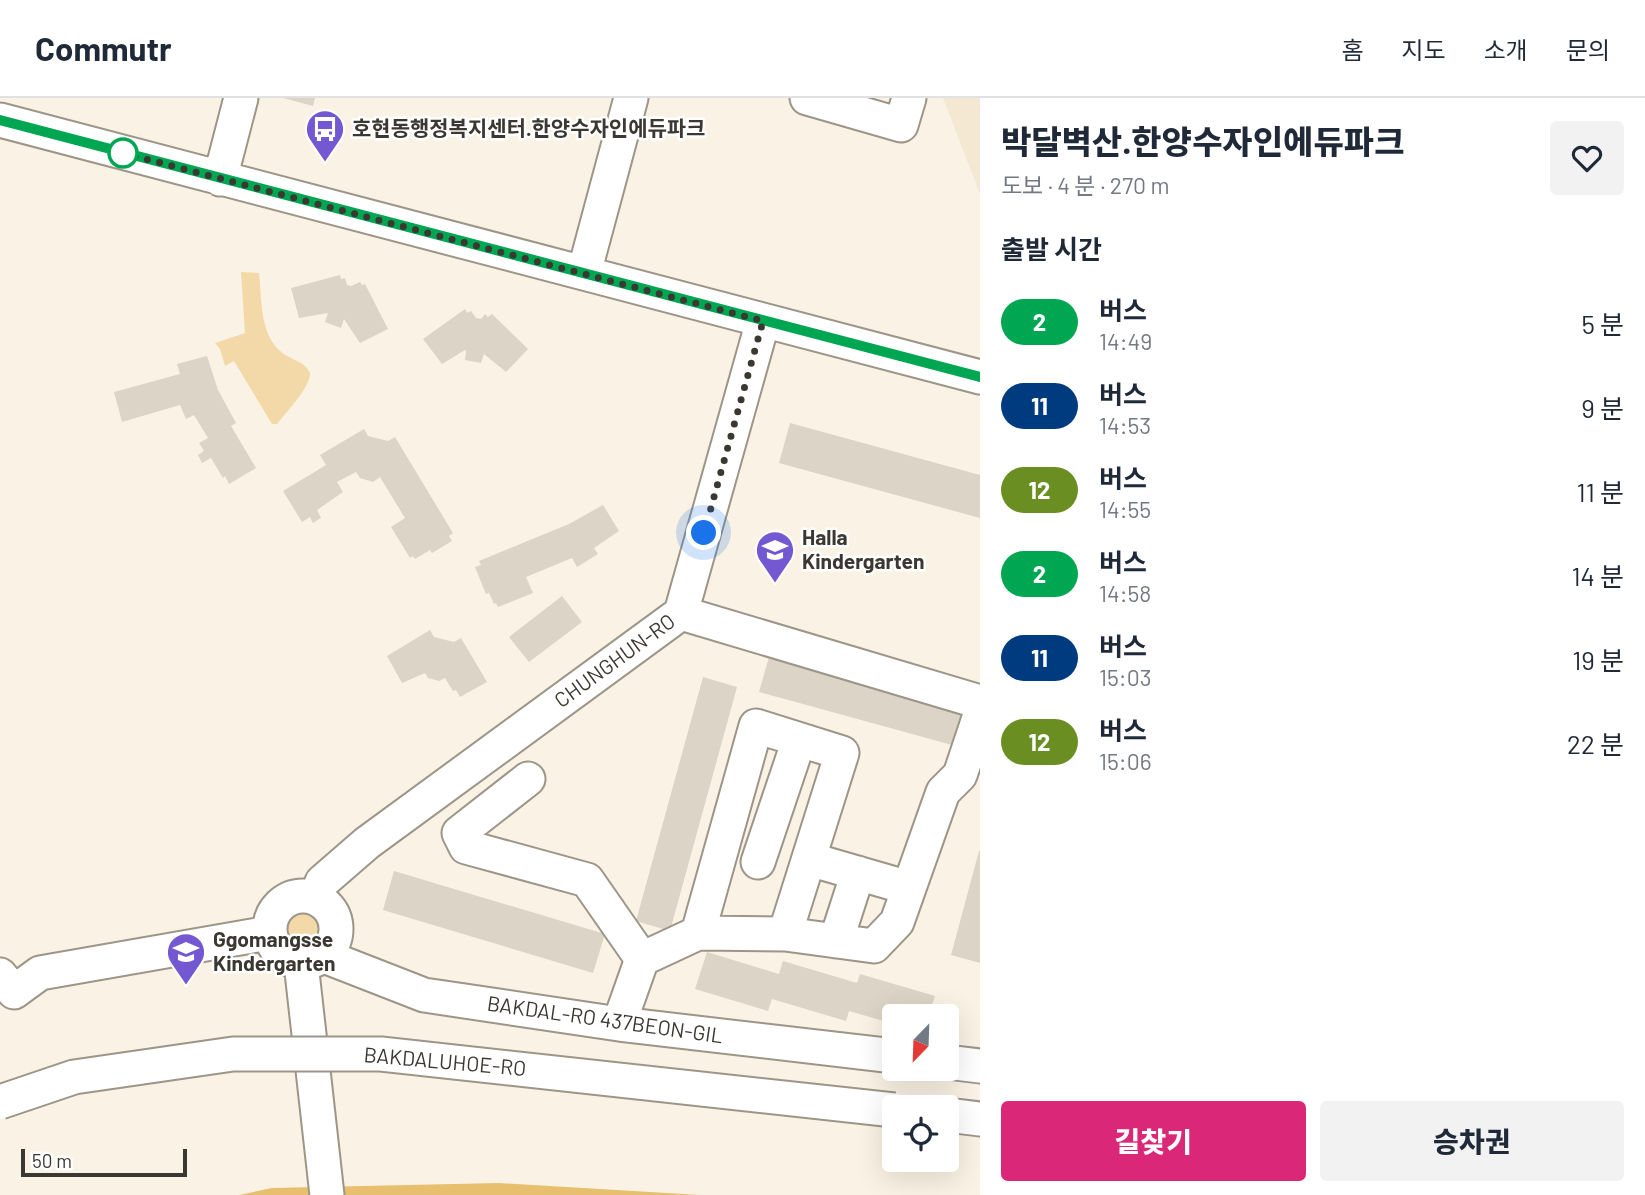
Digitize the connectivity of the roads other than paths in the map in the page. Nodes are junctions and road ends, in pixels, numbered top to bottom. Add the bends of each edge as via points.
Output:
1 (240, 98) edge
2 (631, 98) edge
3 (807, 98) edge
4 (909, 98) edge
5 (0, 120) edge
6 (220, 179) junction
7 (584, 273) junction
8 (763, 321) junction
9 (980, 377) edge
10 (681, 613) junction
11 (980, 702) edge
12 (980, 715) edge
13 (799, 740) junction
14 (528, 779) dead end
15 (808, 859) junction
16 (758, 862) dead end
17 (858, 873) junction
18 (909, 888) junction
19 (316, 898) junction
20 (270, 933) junction
21 (698, 933) junction
22 (785, 934) junction
23 (836, 941) junction
24 (312, 959) junction
25 (642, 959) junction
26 (5, 991) edge
27 (619, 1024) junction
28 (882, 1055) edge
29 (959, 1063) edge
30 (980, 1066) edge
31 (0, 1102) edge
32 (882, 1109) edge
33 (959, 1116) edge
34 (980, 1119) edge
35 (327, 1195) edge

1 - 6 street
2 - 7 street
3 - 4 street via 901,125
5 - 6 street
6 - 7 street
7 - 8 street
8 - 9 street
8 - 10 street, CHUNGHUN-RO
10 - 11 street
10 - 19 street, CHUNGHUN-RO via 367,843 322,883
12 - 18 street via 960,775 943,792
13 - 15 street via 842,753
13 - 16 street
13 - 21 street via 756,726
14 - 25 street via 459,833 466,847 587,880
15 - 17 street
15 - 22 street
17 - 18 street
17 - 23 street
18 - 23 street via 897,922 874,946
19 - 20 street via 304,895 282,902 274,911
19 - 24 street via 333,914 336,936 331,947
20 - 24 street via 273,944 290,960
20 - 26 street via 40,974
21 - 22 street
21 - 25 street
22 - 23 street
24 - 27 street, BAKDAL-RO 437BEON-GIL via 424,995
24 - 35 street via 307,1006
25 - 27 street
27 - 28 street, BAKDAL-RO 437BEON-GIL
29 - 30 street
31 - 32 street, BAKDALUHOE-RO, bridge via 74,1077 233,1054 382,1054
33 - 34 street

